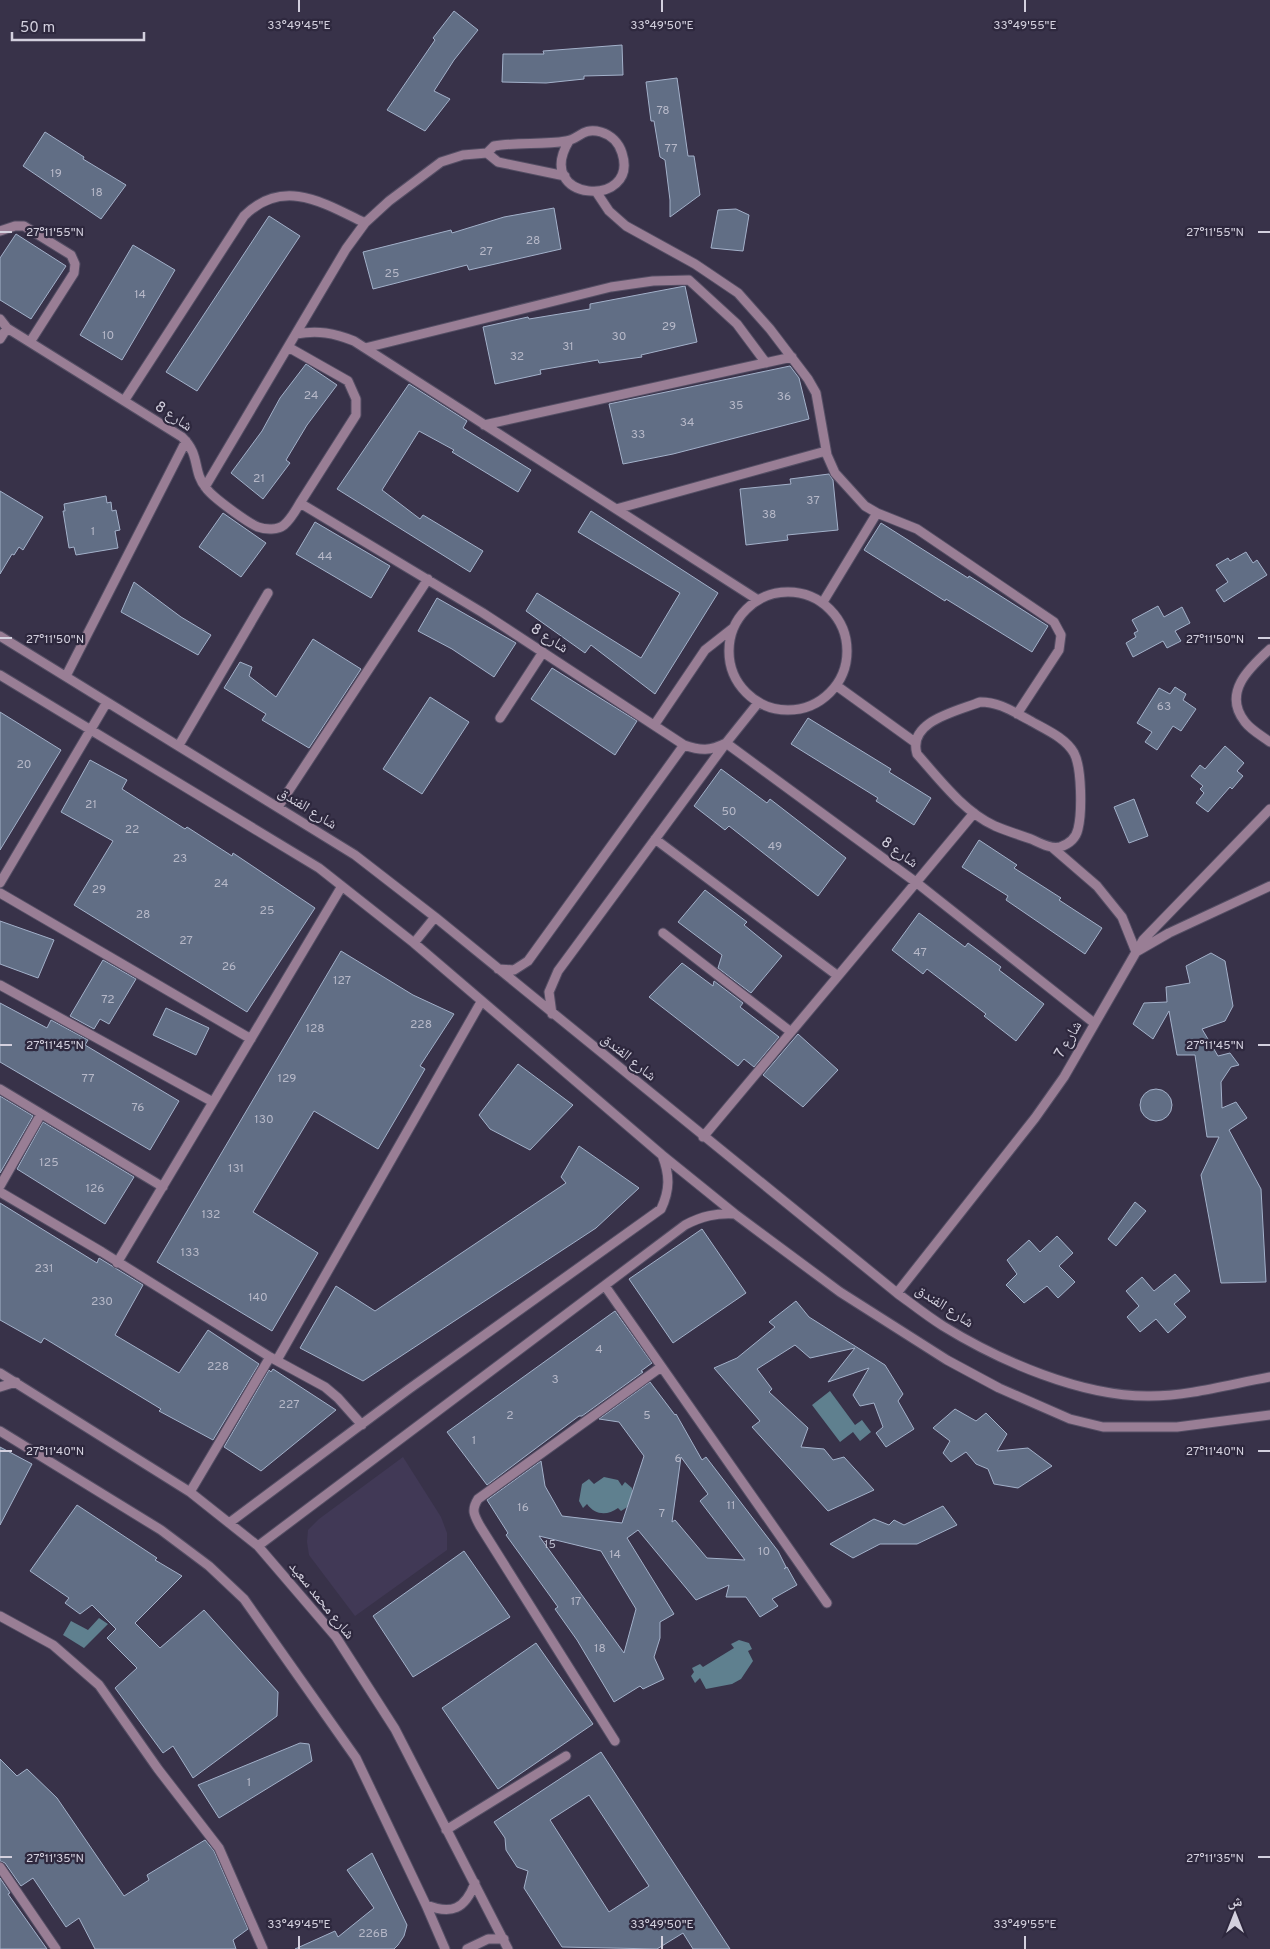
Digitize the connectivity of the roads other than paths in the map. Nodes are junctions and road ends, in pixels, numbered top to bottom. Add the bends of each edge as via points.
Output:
1 (569, 141) junction
2 (487, 153) junction
3 (565, 176) junction
4 (597, 192) junction
5 (366, 223) junction
6 (0, 231) edge
7 (0, 319) edge
8 (7, 328) junction
9 (296, 334) junction
10 (0, 339) edge
11 (30, 342) junction
12 (288, 347) junction
13 (365, 348) junction
14 (792, 357) junction
15 (766, 363) junction
16 (124, 401) junction
17 (484, 424) junction
18 (186, 441) junction
19 (826, 450) junction
20 (205, 487) junction
21 (300, 503) junction
22 (616, 509) junction
23 (877, 513) junction
24 (428, 579) junction
25 (268, 593) dead end
26 (758, 600) junction
27 (823, 602) junction
28 (733, 628) junction
29 (0, 636) edge
30 (1270, 649) edge
31 (543, 652) junction
32 (0, 675) edge
33 (66, 676) junction
34 (837, 686) junction
35 (107, 702) junction
36 (758, 703) junction
37 (1017, 714) junction
38 (500, 718) dead end
39 (654, 724) junction
40 (90, 730) junction
41 (1270, 742) edge
42 (726, 743) junction
43 (916, 743) junction
44 (179, 746) junction
45 (684, 746) junction
46 (278, 807) junction
47 (1270, 808) edge
48 (974, 813) junction
49 (655, 839) junction
50 (1053, 848) junction
51 (0, 883) edge
52 (918, 883) junction
53 (342, 886) junction
54 (1270, 886) edge
55 (0, 893) edge
56 (435, 917) junction
57 (663, 933) dead end
58 (414, 943) junction
59 (1136, 952) junction
60 (498, 969) junction
61 (838, 976) junction
62 (0, 986) edge
63 (481, 1002) junction
64 (552, 1014) junction
65 (1094, 1023) junction
66 (791, 1032) junction
67 (251, 1039) junction
68 (0, 1089) edge
69 (214, 1102) junction
70 (41, 1114) junction
71 (703, 1137) junction
72 (662, 1155) junction
73 (0, 1186) edge
74 (163, 1187) junction
75 (0, 1192) edge
76 (735, 1214) junction
77 (118, 1263) junction
78 (605, 1286) junction
79 (897, 1293) junction
80 (273, 1359) junction
81 (661, 1368) junction
82 (0, 1372) edge
83 (1270, 1377) edge
84 (16, 1382) junction
85 (0, 1387) edge
86 (1270, 1415) edge
87 (362, 1425) junction
88 (0, 1431) edge
89 (190, 1492) junction
90 (229, 1523) junction
91 (258, 1546) junction
92 (828, 1603) dead end
93 (0, 1616) edge
94 (614, 1741) dead end
95 (566, 1756) dead end
96 (446, 1830) junction
97 (0, 1867) edge
98 (474, 1883) junction
99 (426, 1905) junction
100 (504, 1939) junction
101 (56, 1949) edge
102 (263, 1949) edge
103 (445, 1949) edge
104 (468, 1949) edge
105 (508, 1949) edge

1 - 2 street via 498,145
1 - 3 street via 562,152
1 - 4 street via 579,133 595,130 606,133 619,145 624,162 621,175 610,188
2 - 3 street via 498,162
2 - 5 street via 463,155 441,162 389,201
3 - 4 street via 575,188
4 - 14 street via 609,211 626,226 695,264 738,293
5 - 9 street via 346,249
5 - 16 street via 304,197 277,197 255,205 244,216
6 - 11 street via 24,226 71,255 75,264 74,273
7 - 8 street, شارع 8
8 - 10 street
8 - 11 street, شارع 8
9 - 12 street
9 - 13 street via 317,331 337,334
11 - 16 street, شارع 8
12 - 20 street
12 - 21 street via 348,381 356,399 356,416
13 - 15 street via 611,287 689,280 738,324
13 - 17 street
14 - 15 street
14 - 19 street via 816,393
15 - 17 street
16 - 18 street, شارع 8
17 - 22 street
18 - 20 street, شارع 8 via 194,451
18 - 33 street
19 - 22 street
19 - 23 street via 835,472 865,506
20 - 21 street, شارع 8 via 257,527 270,530 284,526
21 - 24 street, شارع 8
22 - 26 street
23 - 27 street
23 - 37 street via 917,529 1054,622 1060,635 1059,650
24 - 31 street, شارع 8
24 - 46 street
25 - 44 street
26 - 27 street via 779,592 802,593
26 - 28 street via 743,612
27 - 34 street via 837,616 846,635 849,655 844,675
28 - 36 street via 729,663 745,693
28 - 39 street via 705,650
29 - 33 street, شارع الفندق
30 - 41 street via 1242,676 1236,700 1246,723
31 - 38 street
31 - 39 street, شارع 8
32 - 40 street
33 - 35 street, شارع الفندق
34 - 36 street via 817,704 798,710 778,710
34 - 43 street
35 - 40 street
35 - 44 street, شارع الفندق
36 - 42 street
37 - 43 street via 1000,704 980,702 928,724 921,730
37 - 50 street via 1066,743 1078,765 1078,829 1069,843
39 - 45 street, شارع 8
40 - 51 street
40 - 53 street via 319,868
42 - 45 street, شارع 8 via 712,750 699,751
42 - 49 street
42 - 52 street, شارع 8
43 - 48 street via 917,754 948,790
44 - 46 street, شارع الفندق
45 - 60 street via 528,961 514,970
46 - 56 street, شارع الفندق via 355,855
47 - 59 street, شارع 7 via 1152,930
48 - 50 street via 994,825
48 - 52 street
49 - 61 street
49 - 64 street via 552,981 549,992
50 - 59 street via 1097,886 1122,917
52 - 61 street
52 - 65 street, شارع 8
53 - 58 street
53 - 67 street
54 - 59 street
55 - 67 street
56 - 58 street
56 - 60 street, شارع الفندق
57 - 66 street
58 - 63 street
59 - 65 street, شارع 7
60 - 64 street, شارع الفندق
61 - 66 street
62 - 69 street
63 - 72 street
63 - 80 street
64 - 71 street, شارع الفندق
65 - 79 street, شارع 7 via 1064,1077 1035,1118
66 - 71 street
67 - 69 street
68 - 70 street
69 - 74 street
70 - 73 street
70 - 74 street
71 - 79 street, شارع الفندق
72 - 76 street
72 - 87 street via 669,1182 667,1197 660,1210 409,1388
74 - 77 street
75 - 77 street
76 - 78 street via 718,1213 685,1225
76 - 86 street via 897,1330 999,1388 1070,1419 1103,1427 1177,1427
77 - 80 street
78 - 81 street
78 - 91 street
79 - 83 street, شارع الفندق via 943,1326 1001,1357 1051,1377 1115,1393 1150,1396
80 - 87 street via 325,1387
80 - 89 street
81 - 92 street
81 - 94 street via 478,1499 474,1507 480,1526
82 - 84 street, شارع محمد سعيد
84 - 85 street
84 - 89 street, شارع محمد سعيد
87 - 90 street
88 - 99 street via 161,1530 209,1566 244,1599 356,1758
89 - 90 street, شارع محمد سعيد
90 - 91 street, شارع محمد سعيد
91 - 96 street, شارع محمد سعيد via 336,1638 394,1729
93 - 102 street via 53,1644 99,1686 219,1848
95 - 96 street
96 - 98 street, شارع محمد سعيد
97 - 101 street
98 - 99 street via 469,1898 457,1908 441,1910
98 - 100 street, شارع محمد سعيد
99 - 103 street
100 - 104 street via 488,1939
100 - 105 street, شارع محمد سعيد

